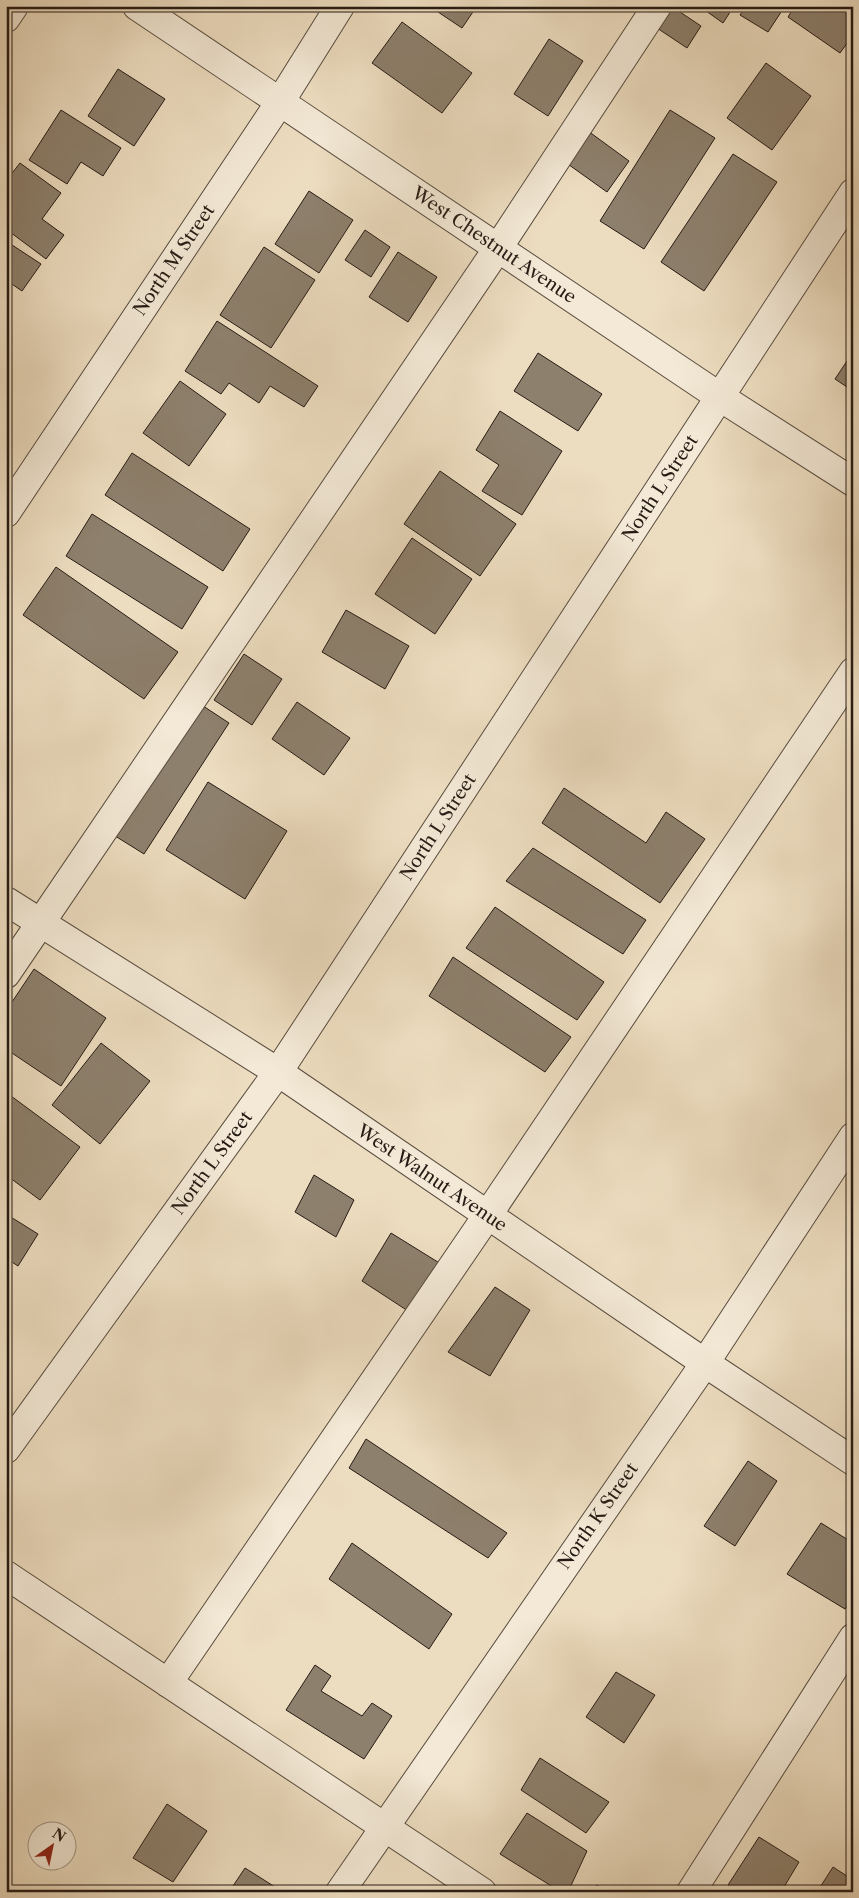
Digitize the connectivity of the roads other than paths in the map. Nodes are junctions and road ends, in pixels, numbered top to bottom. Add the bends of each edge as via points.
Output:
1 (14, 6) edge
2 (137, 6) edge
3 (340, 6) edge
4 (657, 6) edge
5 (6, 18) edge
6 (280, 102) junction
7 (853, 193) edge
8 (498, 248) junction
9 (720, 397) junction
10 (853, 482) edge
11 (6, 513) edge
12 (853, 672) edge
13 (6, 901) edge
14 (41, 924) junction
15 (6, 974) edge
16 (278, 1072) junction
17 (853, 1137) edge
18 (487, 1216) junction
19 (704, 1363) junction
20 (6, 1449) edge
21 (853, 1461) edge
22 (6, 1575) edge
23 (853, 1638) edge
24 (168, 1683) junction
25 (383, 1827) junction
26 (340, 1892) edge
27 (482, 1892) edge
28 (690, 1892) edge

1 - 5 street
2 - 6 street, West Chestnut Avenue
3 - 6 street, North M Street
4 - 8 street
6 - 8 street, West Chestnut Avenue
6 - 11 street, North M Street
7 - 9 street, North L Street
8 - 9 street, West Chestnut Avenue
8 - 14 street
9 - 10 street, West Chestnut Avenue
9 - 16 street, North L Street
12 - 18 street
13 - 14 street, West Walnut Avenue
14 - 15 street
14 - 16 street, West Walnut Avenue
16 - 18 street, West Walnut Avenue
16 - 20 street, North L Street
17 - 19 street, North K Street
18 - 19 street, West Walnut Avenue
18 - 24 street
19 - 21 street, West Walnut Avenue
19 - 25 street, North K Street
22 - 24 street
23 - 28 street
24 - 25 street
25 - 26 street, North K Street
25 - 27 street

